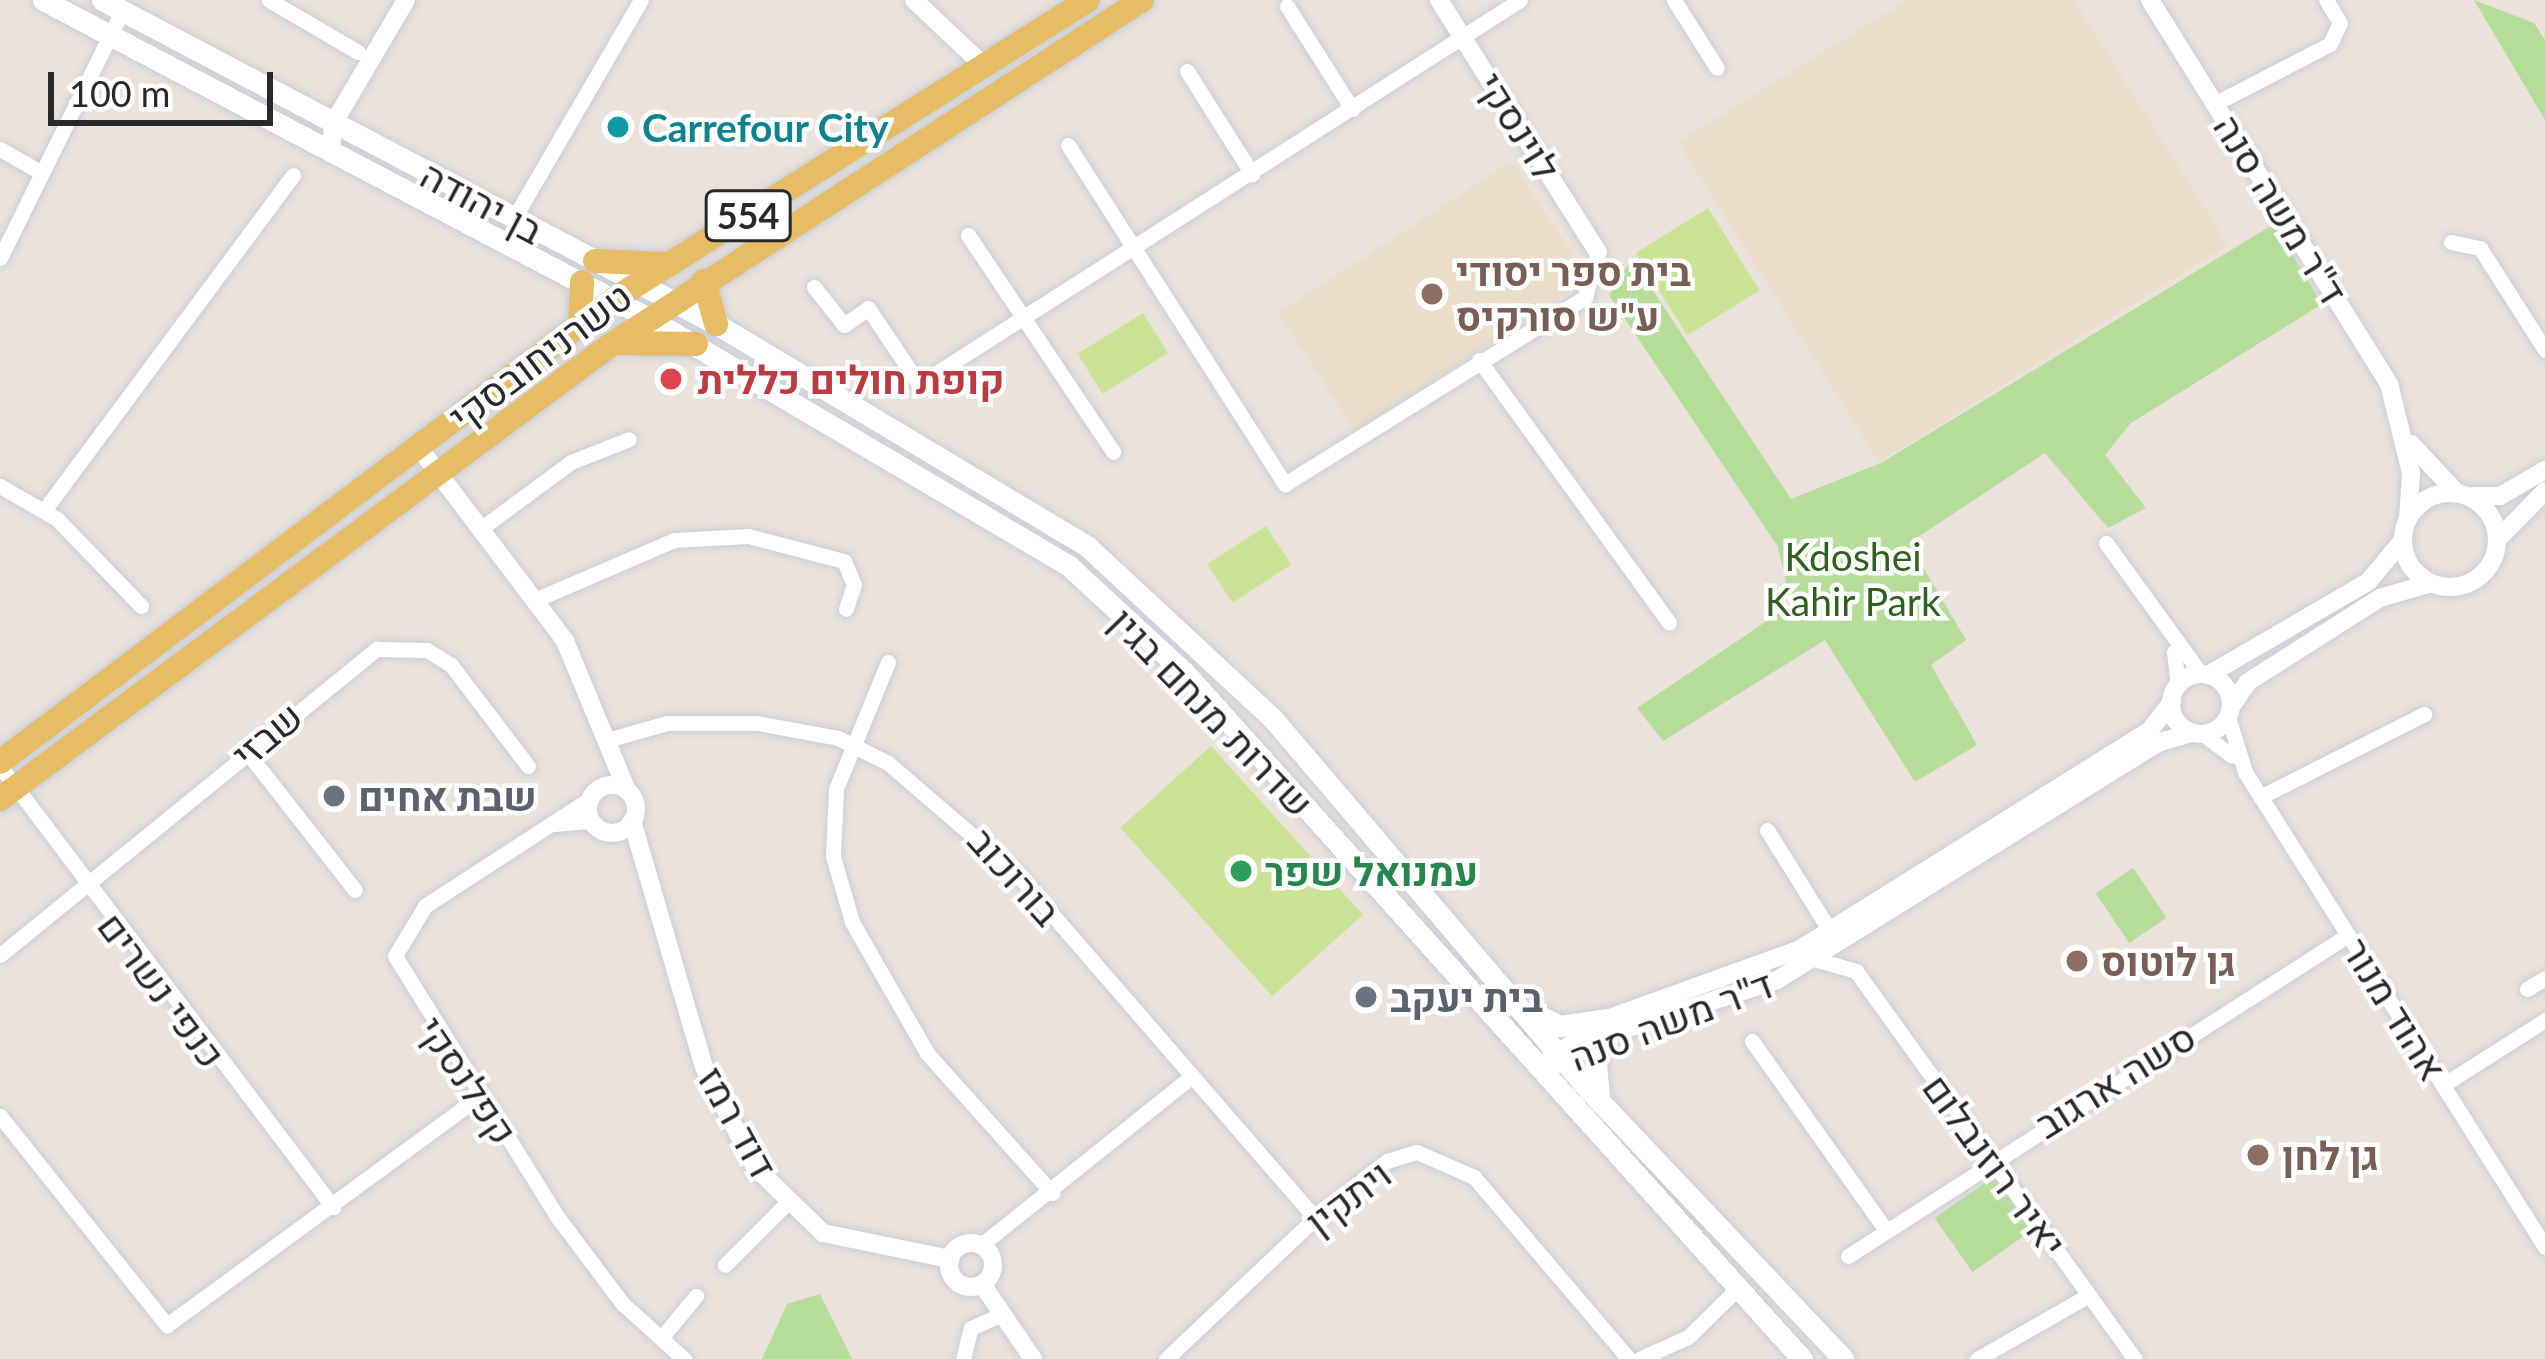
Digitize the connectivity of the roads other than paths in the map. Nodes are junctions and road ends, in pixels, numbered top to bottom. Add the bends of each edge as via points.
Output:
1 (43, 0) edge
2 (269, 0) edge
3 (406, 0) edge
4 (641, 0) edge
5 (914, 0) edge
6 (1088, 0) edge
7 (1142, 0) edge
8 (1439, 0) edge
9 (1520, 0) edge
10 (1674, 0) edge
11 (2150, 0) edge
12 (2326, 0) edge
13 (112, 6) edge
14 (1287, 6) dead end
15 (109, 36) junction
16 (1462, 37) junction
17 (358, 52) dead end
18 (984, 66) junction
19 (1717, 68) dead end
20 (1187, 71) dead end
21 (2216, 103) junction
22 (1352, 109) junction
23 (333, 124) junction
24 (1068, 146) dead end
25 (0, 149) edge
26 (331, 152) junction
27 (42, 173) junction
28 (1252, 173) junction
29 (293, 175) dead end
30 (514, 218) junction
31 (968, 235) dead end
32 (2451, 242) dead end
33 (1135, 249) junction
34 (1598, 252) joint
35 (0, 258) edge
36 (673, 263) junction
37 (588, 272) junction
38 (704, 281) junction
39 (639, 285) junction
40 (814, 287) dead end
41 (614, 299) junction
42 (673, 302) junction
43 (1024, 318) junction
44 (650, 319) junction
45 (716, 324) junction
46 (579, 325) junction
47 (696, 344) junction
48 (609, 346) junction
49 (2545, 350) edge
50 (1479, 359) junction
51 (2401, 423) junction
52 (629, 439) dead end
53 (421, 449) junction
54 (1113, 452) dead end
55 (2545, 470) edge
56 (441, 475) junction
57 (0, 486) edge
58 (2545, 491) edge
59 (2462, 494) junction
60 (45, 509) junction
61 (2408, 519) junction
62 (487, 524) junction
63 (2403, 540) junction
64 (2497, 540) junction
65 (2106, 543) dead end
66 (2433, 583) junction
67 (537, 599) junction
68 (141, 607) dead end
69 (846, 609) dead end
70 (1669, 622) dead end
71 (2171, 643) junction
72 (888, 662) dead end
73 (2205, 675) junction
74 (2175, 694) junction
75 (2230, 712) junction
76 (2424, 714) dead end
77 (2198, 733) junction
78 (851, 745) junction
79 (615, 747) junction
80 (248, 752) junction
81 (528, 766) dead end
82 (2245, 772) junction
83 (4, 778) edge
84 (627, 791) junction
85 (598, 793) junction
86 (2260, 796) junction
87 (592, 821) junction
88 (632, 821) junction
89 (551, 825) junction
90 (1767, 830) dead end
91 (614, 832) junction
92 (645, 867) junction
93 (85, 887) junction
94 (355, 890) dead end
95 (1829, 931) junction
96 (1859, 931) junction
97 (2348, 935) junction
98 (0, 955) edge
99 (1814, 959) junction
100 (1856, 971) junction
101 (2545, 978) edge
102 (2527, 989) dead end
103 (1522, 1004) junction
104 (2545, 1019) edge
105 (1608, 1027) junction
106 (1752, 1041) dead end
107 (1561, 1056) junction
108 (1538, 1072) junction
109 (1188, 1079) junction
110 (2443, 1085) junction
111 (479, 1096) junction
112 (1601, 1102) junction
113 (0, 1116) edge
114 (1991, 1159) junction
115 (1052, 1193) junction
116 (787, 1203) junction
117 (333, 1207) junction
118 (1315, 1218) junction
119 (1886, 1230) junction
120 (981, 1245) junction
121 (2545, 1246) edge
122 (1848, 1256) dead end
123 (950, 1258) junction
124 (725, 1265) dead end
125 (982, 1284) junction
126 (1737, 1289) junction
127 (2089, 1294) junction
128 (696, 1296) dead end
129 (1003, 1313) junction
130 (661, 1338) junction
131 (684, 1359) edge
132 (963, 1359) edge
133 (1033, 1359) edge
134 (1166, 1359) edge
135 (1629, 1359) edge
136 (1639, 1359) edge
137 (1802, 1359) edge
138 (1843, 1359) edge
139 (1977, 1359) edge
140 (2135, 1359) edge

1 - 15 main road, בן יהודה
2 - 17 street
3 - 23 street
4 - 30 street
5 - 18 street
6 - 18 main road, טשרניחובסקי / 554
7 - 38 main road, טשרניחובסקי / 554
8 - 16 street, לוינסקי
9 - 16 street
10 - 19 street
11 - 21 street, ד"ר משה סנה
12 - 21 street via 2340,23 2330,44
13 - 15 street
13 - 23 main road, בן יהודה
14 - 22 street
15 - 26 main road, בן יהודה
15 - 27 street
16 - 22 street
16 - 34 street, לוינסקי
18 - 36 main road, טשרניחובסקי / 554
20 - 28 street
21 - 51 street, ד"ר משה סנה via 2389,384
22 - 28 street
23 - 26 street
23 - 30 main road, בן יהודה
24 - 33 street
25 - 27 street
26 - 37 main road, בן יהודה
27 - 35 street
28 - 33 street
29 - 60 street
30 - 37 main road, בן יהודה
31 - 43 street
32 - 49 street via 2480,248
33 - 43 street
33 - 50 street via 1285,484
34 - 50 street via 1585,297
36 - 37 main road
36 - 39 main road, טשרניחובסקי / 554
37 - 39 main road, בן יהודה
37 - 41 main road, בן יהודה
37 - 46 main road
38 - 42 main road, טשרניחובסקי / 554
38 - 45 main road
39 - 41 main road, טשרניחובסקי / 554
39 - 42 main road, בן יהודה
40 - 43 street via 844,325 868,308 919,384
41 - 44 main road, שדרות מנחם בגין
41 - 46 main road, טשרניחובסקי / 554
42 - 44 main road, טשרניחובסקי / 554
42 - 45 main road, שדרות מנחם בגין
43 - 54 street
44 - 47 main road, שדרות מנחם בגין
44 - 48 main road, טשרניחובסקי / 554
45 - 103 main road, שדרות מנחם בגין via 1088,546 1274,720
46 - 53 main road, טשרניחובסקי / 554
47 - 48 main road
47 - 108 main road, שדרות מנחם בגין via 1069,566 1185,674
48 - 56 main road, טשרניחובסקי / 554
50 - 70 street
51 - 59 street, ד"ר משה סנה
51 - 61 street, ד"ר משה סנה
52 - 62 street via 572,462
53 - 56 street
53 - 83 main road, טשרניחובסקי / 554
55 - 59 street via 2500,496
56 - 62 street
56 - 83 main road, טשרניחובסקי / 554
57 - 60 street
58 - 64 street
59 - 61 street via 2428,498
59 - 64 street via 2486,509
60 - 68 street
61 - 63 street
62 - 67 street
63 - 66 street
63 - 73 street via 2368,582
64 - 66 street via 2472,582
65 - 71 street
66 - 75 street via 2380,598 2248,682
67 - 69 street via 674,540 748,536 844,561 854,584
67 - 79 street
71 - 73 street
71 - 74 street
72 - 78 street
73 - 74 street, ד"ר משה סנה
73 - 75 street
74 - 77 street
74 - 95 street, ד"ר משה סנה via 2150,730
75 - 77 street, ד"ר משה סנה
75 - 82 street, אהוד מנור
76 - 86 street
77 - 82 street, אהוד מנור
77 - 96 street, ד"ר משה סנה via 2160,742
78 - 79 street, בורוכוב via 719,719
78 - 109 street, בורוכוב via 957,813
78 - 115 street via 831,823 852,922 884,989
79 - 84 street
79 - 85 street
80 - 81 street, שבזי via 344,671 400,646 451,665
80 - 93 street, שבזי
80 - 94 street
82 - 86 street, אהוד מנור
83 - 93 street, כנפי נשרים
84 - 85 street
84 - 88 street, דוד רמז
85 - 87 street
85 - 89 street, קפלנסקי
86 - 97 street, אהוד מנור
87 - 89 street, קפלנסקי
87 - 91 street
88 - 91 street
88 - 92 street, דוד רמז
89 - 111 street, קפלנסקי via 400,932 395,956 412,997
90 - 95 street
91 - 92 street, דוד רמז
92 - 116 street, דוד רמז via 713,1088
93 - 98 street, שבזי
93 - 117 street, כנפי נשרים
95 - 105 street, ד"ר משה סנה via 1744,976
96 - 99 street, ד"ר משה סנה
96 - 100 street
97 - 110 street, אהוד מנור
97 - 114 street, סשה ארגוב
99 - 100 street
99 - 105 street, ד"ר משה סנה
100 - 114 street, יאיר רוזנבלום
101 - 102 street
103 - 105 main road via 1561,1027
103 - 107 main road, שדרות מנחם בגין
104 - 110 street
105 - 107 street, ד"ר משה סנה
105 - 112 main road via 1595,1055
106 - 119 street
107 - 108 street, ד"ר משה סנה
107 - 112 main road, שדרות מנחם בגין
108 - 126 main road, שדרות מנחם בגין
109 - 115 street
109 - 118 street, בורוכוב
110 - 121 street, אהוד מנור
111 - 117 street
111 - 130 street, קפלנסקי via 596,1269
112 - 138 main road, שדרות מנחם בגין
113 - 117 street via 167,1325
114 - 119 street, סשה ארגוב
114 - 127 street, יאיר רוזנבלום
115 - 120 street
116 - 123 street, דוד רמז via 853,1246
116 - 124 street
118 - 134 street, ויתקין
118 - 135 street, ויתקין via 1387,1161 1445,1157 1606,1320
119 - 122 street, סשה ארגוב
120 - 123 street, דוד רמז
120 - 125 street via 993,1268
123 - 125 street via 956,1281
125 - 129 street
126 - 136 street via 1688,1337
126 - 137 main road, שדרות מנחם בגין
127 - 139 street
127 - 140 street, יאיר רוזנבלום
128 - 130 street
129 - 132 street via 971,1328
129 - 133 street
130 - 131 street, קפלנסקי

